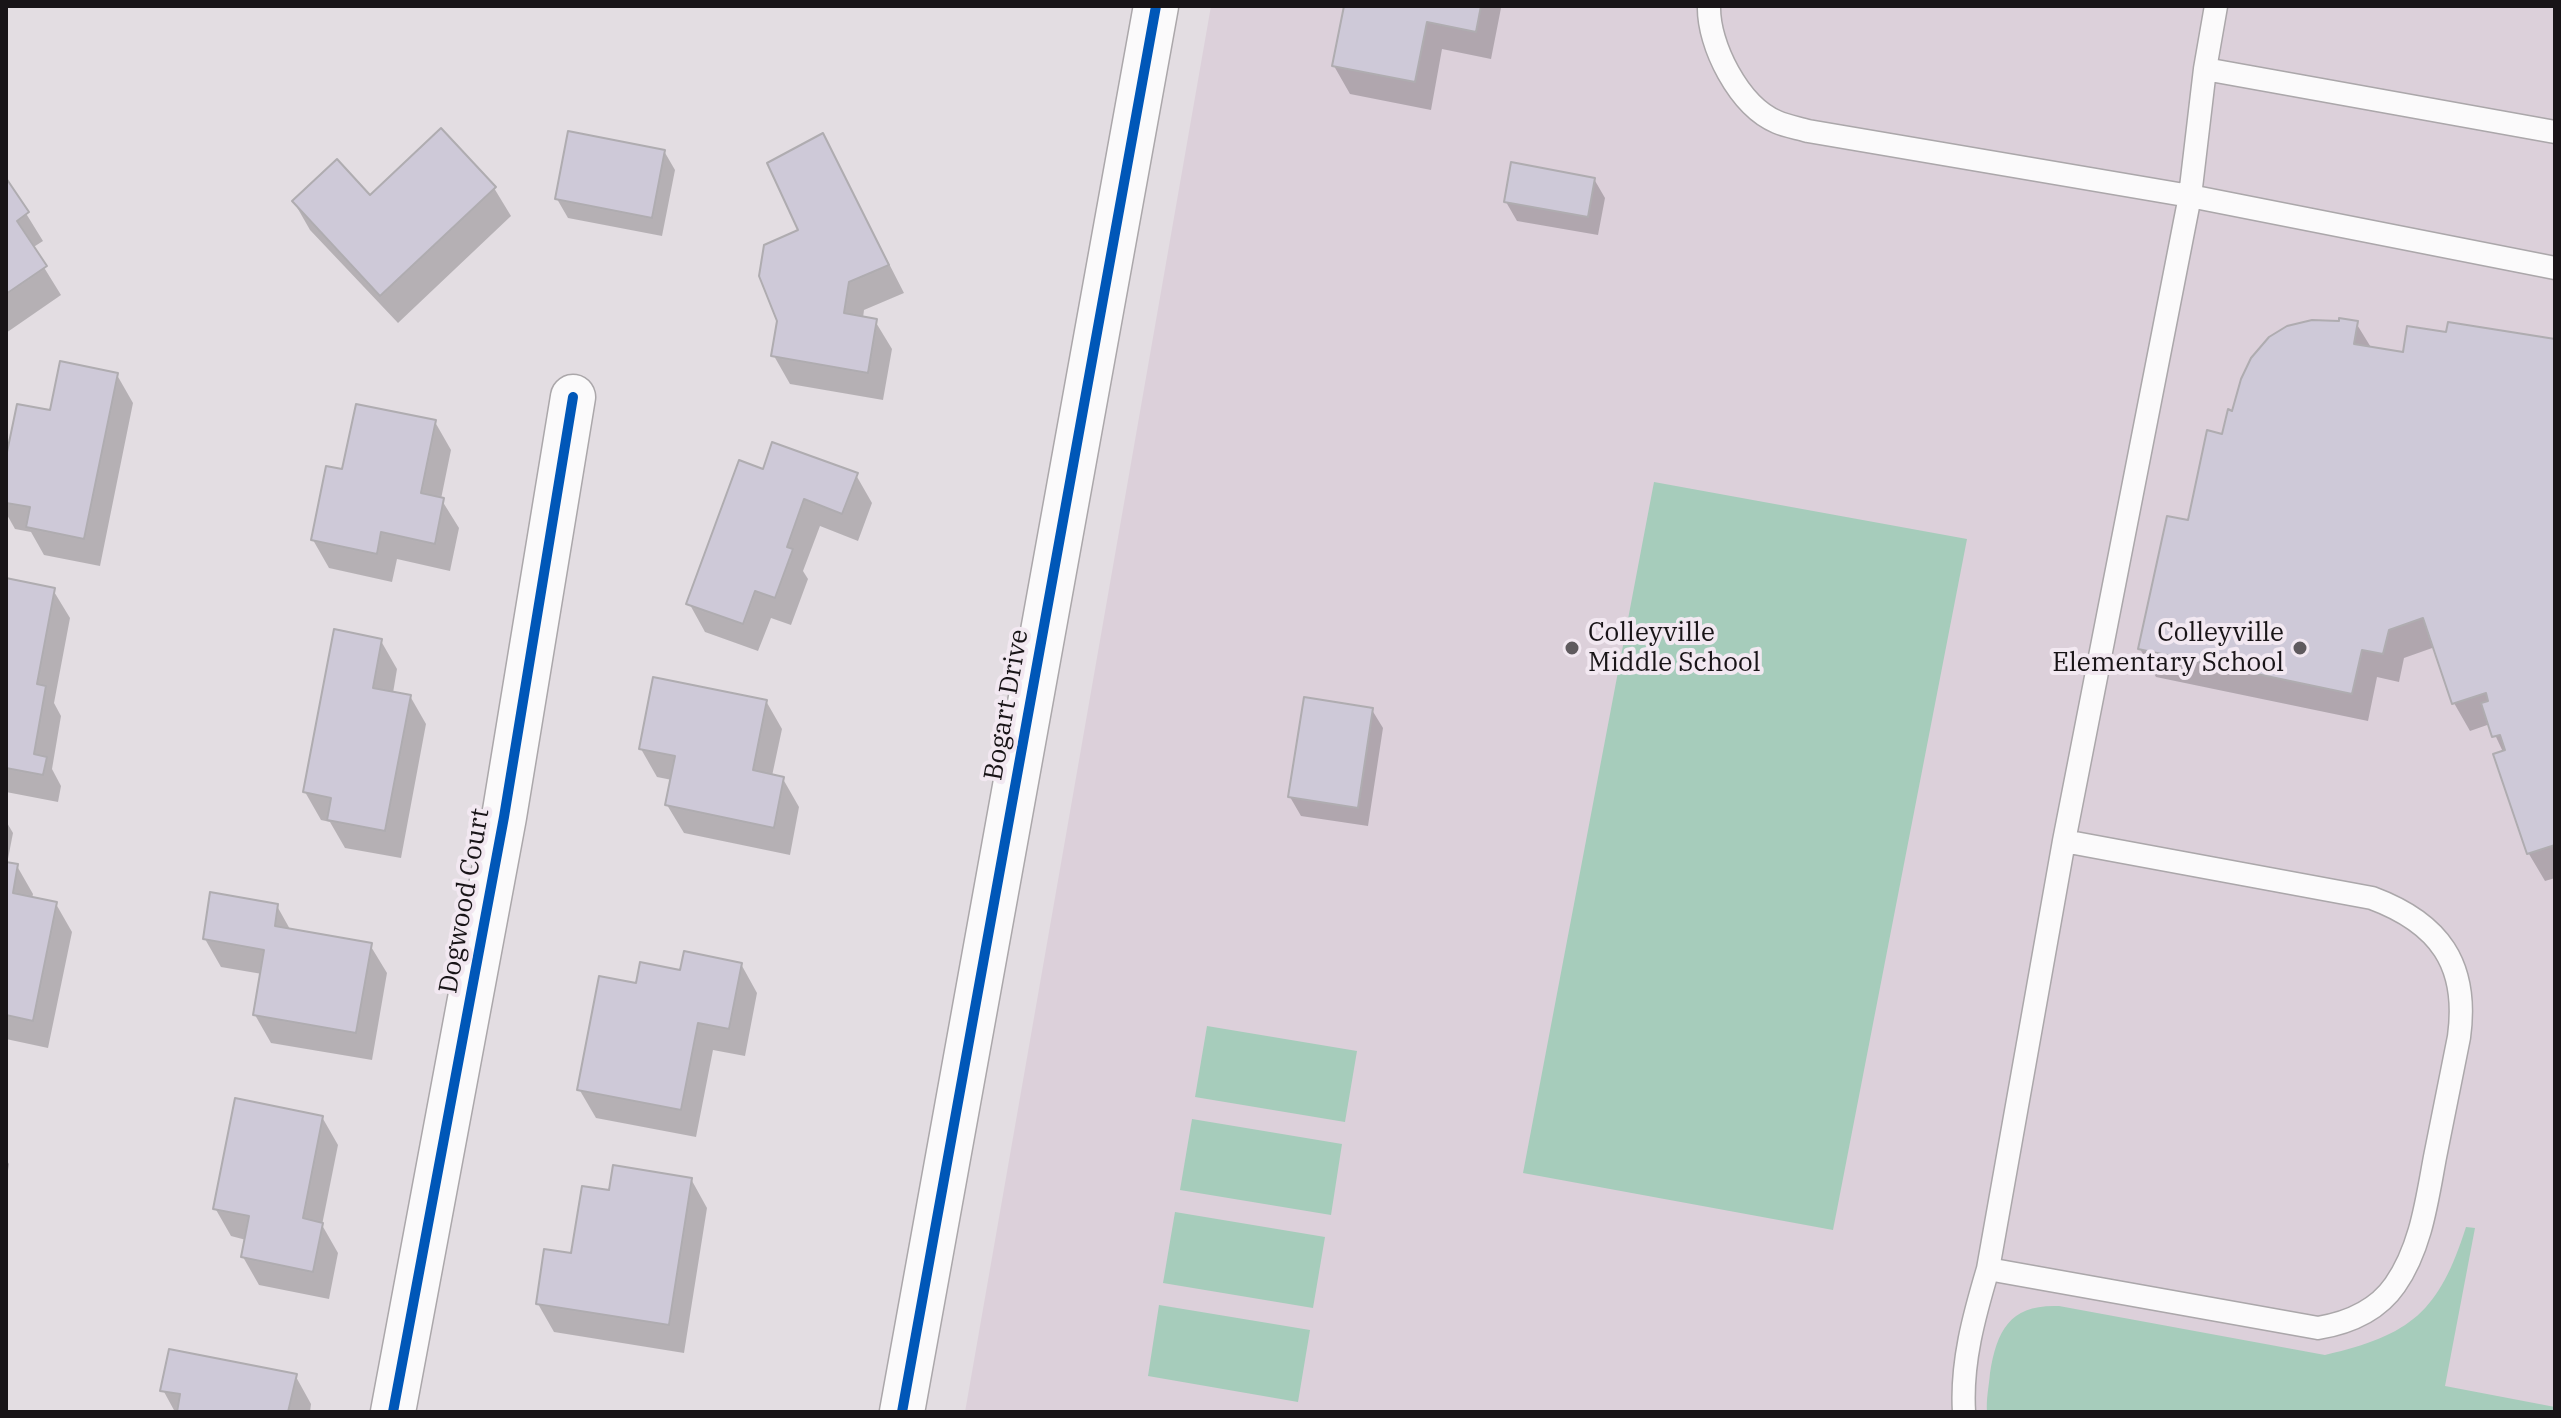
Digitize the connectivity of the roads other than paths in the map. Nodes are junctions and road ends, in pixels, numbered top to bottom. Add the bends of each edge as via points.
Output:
1 (1156, 6) edge
2 (1709, 6) edge
3 (2216, 6) edge
4 (2205, 69) junction
5 (2555, 132) edge
6 (2190, 196) junction
7 (2555, 268) edge
8 (573, 397) dead end
9 (2064, 841) junction
10 (1988, 1269) junction
11 (393, 1412) edge
12 (902, 1412) edge
13 (1964, 1412) edge

1 - 12 street, Bogart Drive
2 - 6 lane via 1715,46 1729,75 1775,122
3 - 4 lane
4 - 5 lane
4 - 6 lane
6 - 7 lane
6 - 9 lane
8 - 11 street, Dogwood Court via 504,817
9 - 10 lane
9 - 10 lane via 2372,898 2405,911 2433,935 2457,974 2459,1037 2427,1200 2409,1259 2377,1306 2358,1317 2318,1328
10 - 13 lane via 1972,1322 1962,1388

